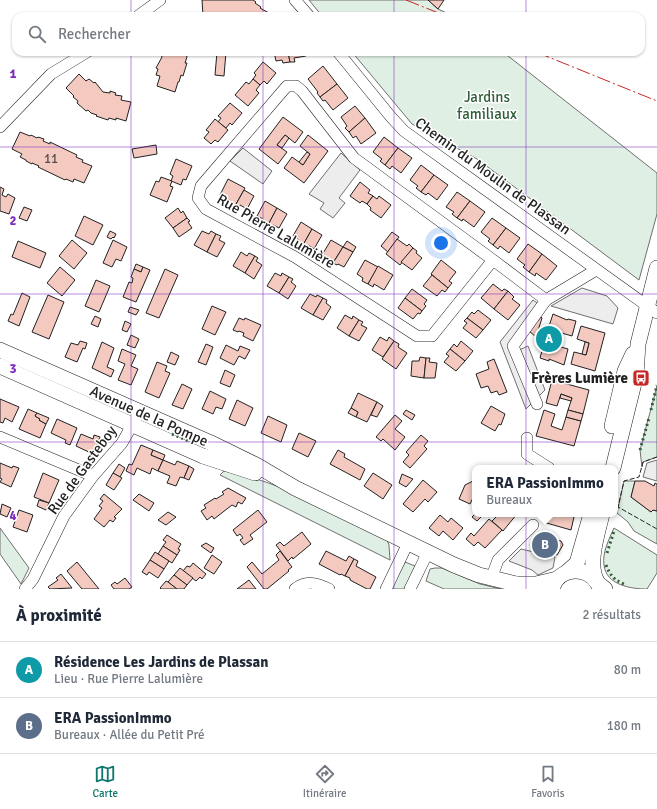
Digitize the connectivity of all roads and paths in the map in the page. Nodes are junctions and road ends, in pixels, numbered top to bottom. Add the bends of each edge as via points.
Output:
1 (160, 0) edge
2 (295, 0) edge
3 (144, 12) edge
4 (306, 12) edge
5 (80, 56) edge
6 (341, 56) edge
7 (0, 127) edge
8 (493, 260) junction
9 (657, 268) edge
10 (596, 270) junction
11 (546, 300) junction
12 (652, 309) edge
13 (638, 344) junction
14 (0, 350) edge
15 (0, 366) edge
16 (537, 404) dead end
17 (139, 411) junction
18 (132, 425) junction
19 (0, 437) edge
20 (527, 438) dead end
21 (544, 465) edge
22 (603, 465) edge
23 (614, 465) edge
24 (93, 476) junction
25 (296, 488) junction
26 (590, 517) edge
27 (601, 517) edge
28 (533, 524) dead end
29 (408, 543) junction
30 (428, 552) junction
31 (491, 578) junction
32 (559, 580) edge
33 (522, 587) edge
34 (601, 587) edge
35 (25, 589) edge
36 (295, 589) edge
37 (330, 589) edge
38 (386, 589) edge
39 (410, 589) edge

1 - 3 street
2 - 4 street
5 - 7 street via 51,74
6 - 10 street, Chemin du Moulin de Plassan via 404,131
8 - 8 street, Rue Pierre Lalumière via 354,158 296,86 287,86 201,186 198,198 206,209 295,257 417,336 432,336
8 - 11 street, Rue Pierre Lalumière
9 - 12 street
10 - 11 street
10 - 12 street, Chemin du Moulin de Plassan
11 - 16 street via 513,346
12 - 13 street
13 - 22 street via 625,371
13 - 23 street via 636,375
14 - 17 street, Avenue de la Pompe
15 - 18 street, Avenue de la Pompe
17 - 18 street, Rue de Gasteboy
17 - 25 street, Avenue de la Pompe via 250,462
18 - 24 street, Rue de Gasteboy via 122,443
18 - 25 street, Avenue de la Pompe via 203,456
19 - 24 street
20 - 21 street via 527,454
24 - 35 street, Rue de Gasteboy via 64,516 33,579
25 - 29 street, Avenue de la Pompe
26 - 32 street via 577,563
27 - 34 street via 592,557 593,568
28 - 31 street via 498,560
29 - 30 street, Avenue de la Pompe
29 - 38 street
30 - 31 street, Avenue de la Pompe via 454,565
30 - 39 street
31 - 33 street, Avenue de la Pompe
32 - 33 street, Avenue de la Pompe
32 - 34 street, Avenue de la Pompe via 576,570 592,576
36 - 37 street via 306,583

